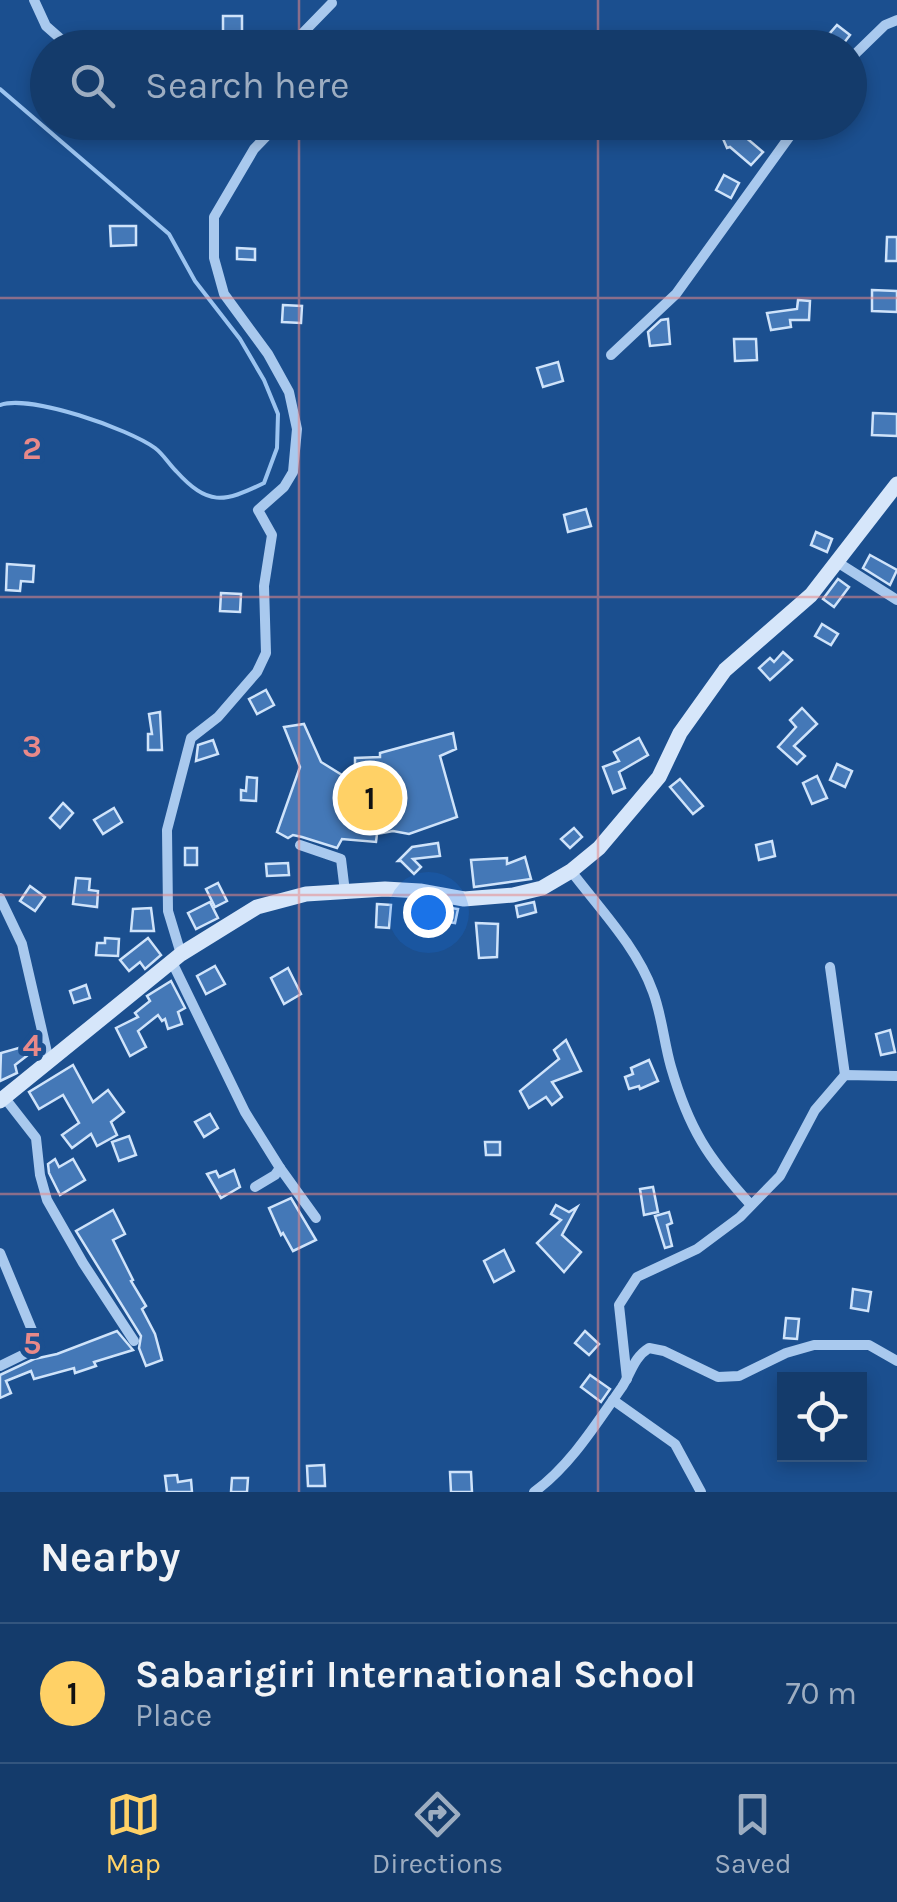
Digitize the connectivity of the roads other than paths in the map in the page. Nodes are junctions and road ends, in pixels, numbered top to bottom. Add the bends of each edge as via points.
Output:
1 (34, 0) edge
2 (332, 3) dead end
3 (897, 20) edge
4 (50, 30) edge
5 (306, 30) edge
6 (867, 43) edge
7 (263, 140) edge
8 (787, 140) edge
9 (611, 355) dead end
10 (897, 484) edge
11 (837, 562) junction
12 (897, 600) edge
13 (300, 846) dead end
14 (570, 871) junction
15 (345, 892) junction
16 (0, 898) edge
17 (176, 958) junction
18 (830, 967) dead end
19 (49, 1060) junction
20 (846, 1075) junction
21 (897, 1076) edge
22 (2, 1099) edge
23 (280, 1168) junction
24 (255, 1188) dead end
25 (751, 1205) junction
26 (316, 1218) dead end
27 (0, 1252) edge
28 (134, 1341) dead end
29 (897, 1362) edge
30 (0, 1366) edge
31 (627, 1380) junction
32 (612, 1400) junction
33 (534, 1492) edge
34 (700, 1492) edge

1 - 4 street
2 - 5 street
3 - 6 street
7 - 17 street via 214,217 214,258 224,294 289,392 297,429 293,472 258,510 272,534 264,586 266,653 218,718 191,738 167,830
8 - 9 street via 676,294
10 - 11 main road
11 - 12 street
11 - 14 main road via 811,595 725,670 680,732 659,777 599,848
13 - 15 street via 340,858
14 - 15 main road via 513,896
14 - 25 street via 634,954 653,991 688,1121 712,1163
15 - 17 main road via 257,907
16 - 19 street via 22,944
17 - 19 main road
17 - 23 street via 235,1093
18 - 20 street
19 - 22 main road
20 - 21 street
20 - 25 street via 815,1110 780,1176
22 - 28 street via 36,1138 48,1200
23 - 24 street
23 - 26 street
25 - 31 street via 697,1250 637,1277 619,1305
27 - 30 street via 39,1347
29 - 31 street via 869,1345 814,1345 740,1376 718,1376 649,1348
31 - 32 street
32 - 33 street via 556,1475
32 - 34 street via 674,1444

